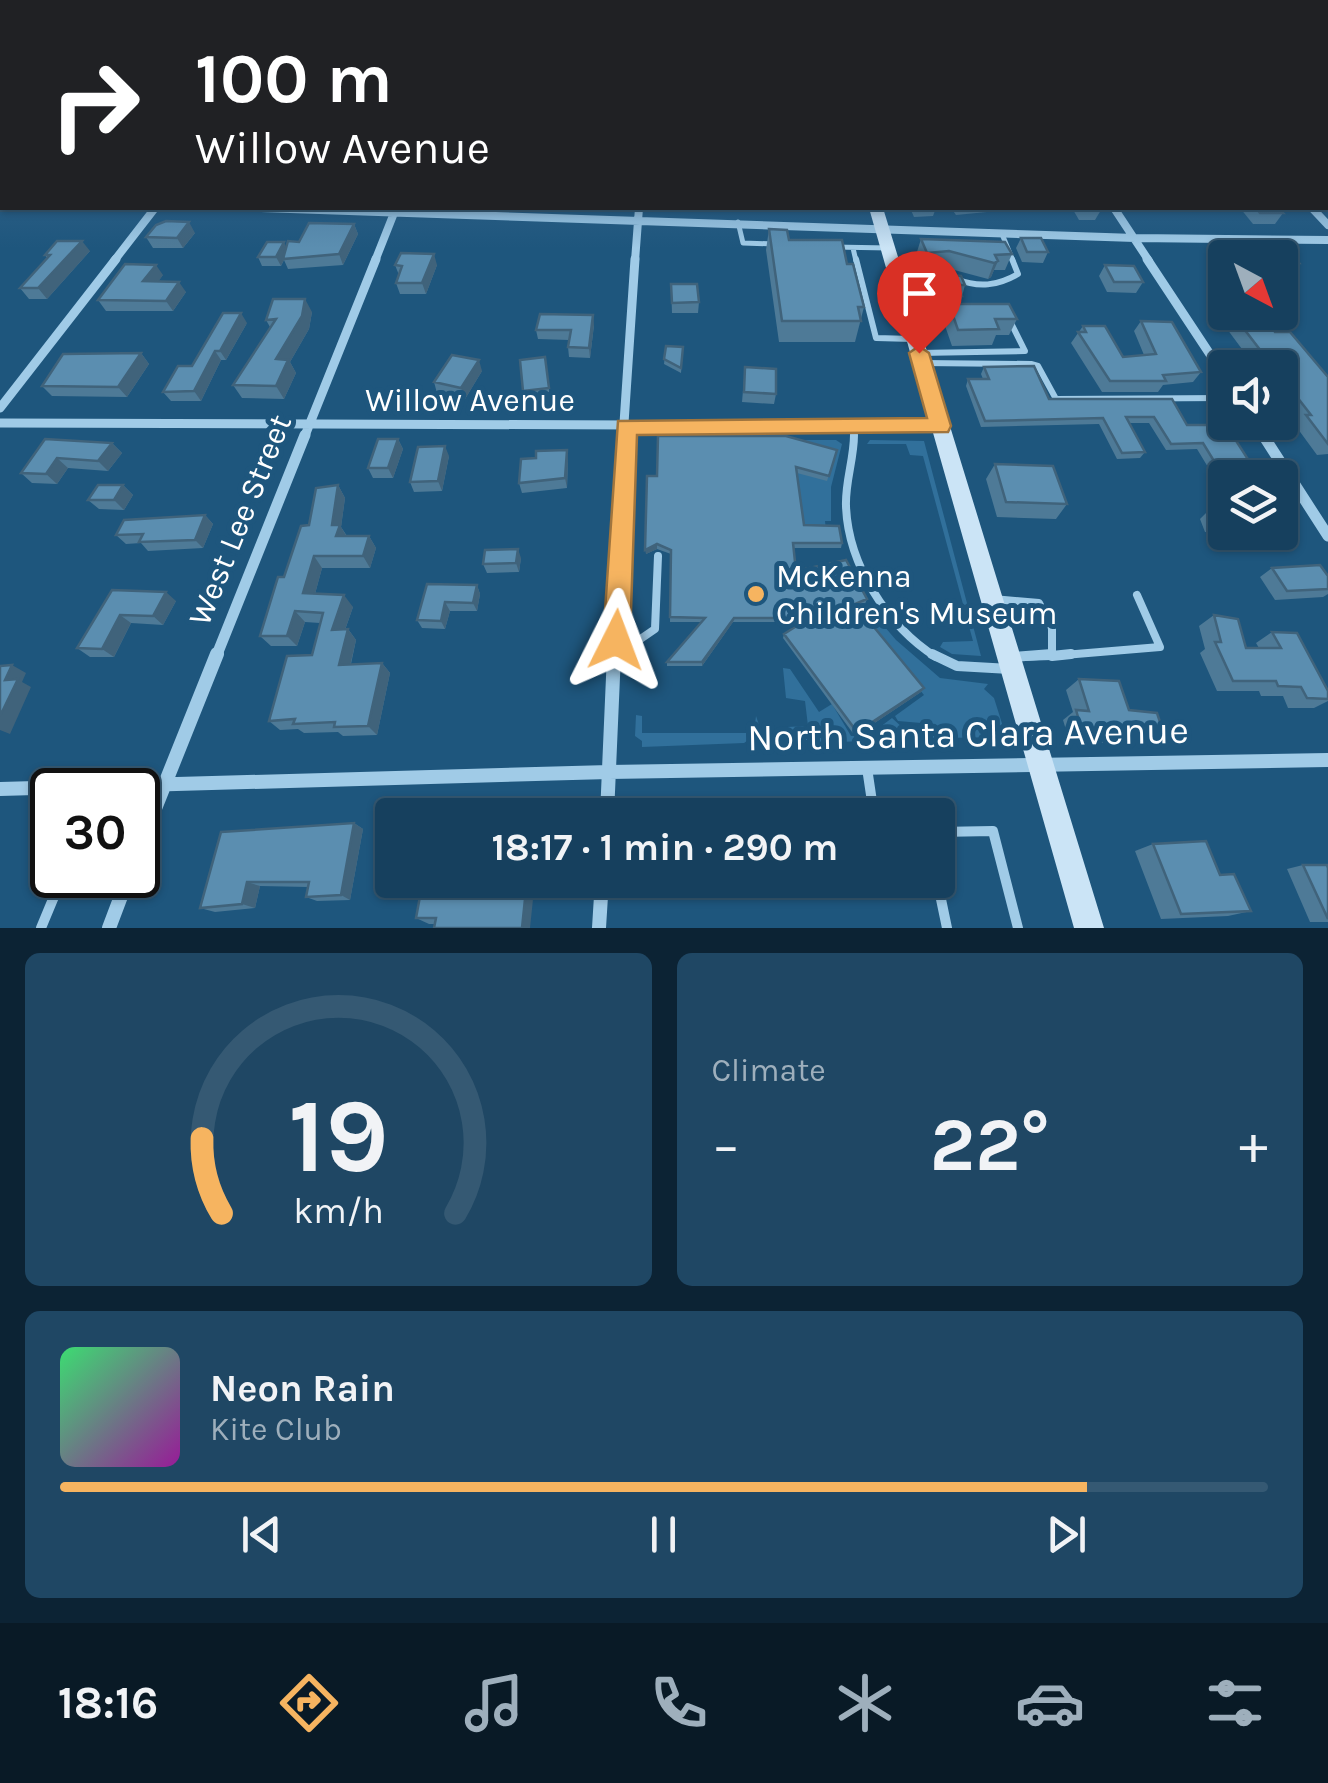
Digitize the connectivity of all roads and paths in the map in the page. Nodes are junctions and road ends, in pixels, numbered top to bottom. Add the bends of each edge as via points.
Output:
1 (152, 210) edge
2 (395, 210) edge
3 (456, 210) edge
4 (877, 210) edge
5 (1115, 210) edge
6 (639, 213) edge
7 (738, 222) junction
8 (776, 223) junction
9 (1002, 234) junction
10 (1135, 238) junction
11 (886, 239) junction
12 (1328, 240) edge
13 (779, 244) junction
14 (789, 246) edge
15 (821, 247) edge
16 (853, 248) junction
17 (898, 279) junction
18 (907, 312) junction
19 (966, 312) edge
20 (1005, 312) edge
21 (1208, 351) edge
22 (919, 352) junction
23 (1208, 398) edge
24 (0, 408) edge
25 (0, 423) edge
26 (308, 424) junction
27 (626, 426) junction
28 (852, 426) junction
29 (940, 426) junction
30 (1266, 440) edge
31 (1328, 536) edge
32 (658, 556) dead end
33 (1137, 594) dead end
34 (992, 599) junction
35 (616, 640) junction
36 (1052, 656) junction
37 (1012, 664) junction
38 (1328, 760) edge
39 (1040, 766) junction
40 (867, 768) junction
41 (609, 772) junction
42 (162, 785) junction
43 (0, 789) edge
44 (160, 790) edge
45 (607, 798) edge
46 (871, 798) edge
47 (955, 832) edge
48 (53, 898) edge
49 (121, 898) edge
50 (601, 898) edge
51 (941, 898) edge
52 (40, 928) edge
53 (110, 928) edge
54 (599, 928) edge
55 (947, 928) edge
56 (1018, 928) edge
57 (1089, 928) edge

1 - 24 street
2 - 26 street, West Lee Street
3 - 6 street
4 - 11 main road
5 - 10 street
6 - 7 street
6 - 27 street
7 - 8 street
7 - 13 lane via 743,243
8 - 11 street
8 - 13 lane
9 - 10 street
9 - 11 street
9 - 17 lane via 1019,269 1000,285 972,286 948,275
10 - 12 street
10 - 21 street
11 - 16 lane
11 - 17 main road
13 - 14 lane
15 - 16 lane
16 - 22 lane via 876,338
17 - 18 main road
18 - 19 lane
18 - 22 main road
20 - 22 lane via 1025,352
22 - 23 lane via 1038,366 1056,399
22 - 29 main road
25 - 26 street, Willow Avenue
26 - 27 street, Willow Avenue
26 - 42 street, West Lee Street
27 - 28 street, Willow Avenue
27 - 35 street
28 - 29 street, Willow Avenue
28 - 37 lane via 856,448 846,519 872,589 906,632 943,662
29 - 34 main road
30 - 31 street
32 - 35 lane via 655,629 638,640
33 - 36 lane via 1160,647
34 - 36 lane via 1039,604 1049,616
34 - 37 main road
35 - 41 street
36 - 37 lane
37 - 39 main road
38 - 39 street, North Santa Clara Avenue
39 - 40 street, North Santa Clara Avenue
39 - 57 main road
40 - 41 street, North Santa Clara Avenue
40 - 46 lane
41 - 42 street, North Santa Clara Avenue
41 - 45 street
42 - 43 street, North Santa Clara Avenue
42 - 44 street, West Lee Street
47 - 56 lane via 994,831
48 - 52 lane
49 - 53 street
50 - 54 street
51 - 55 lane

